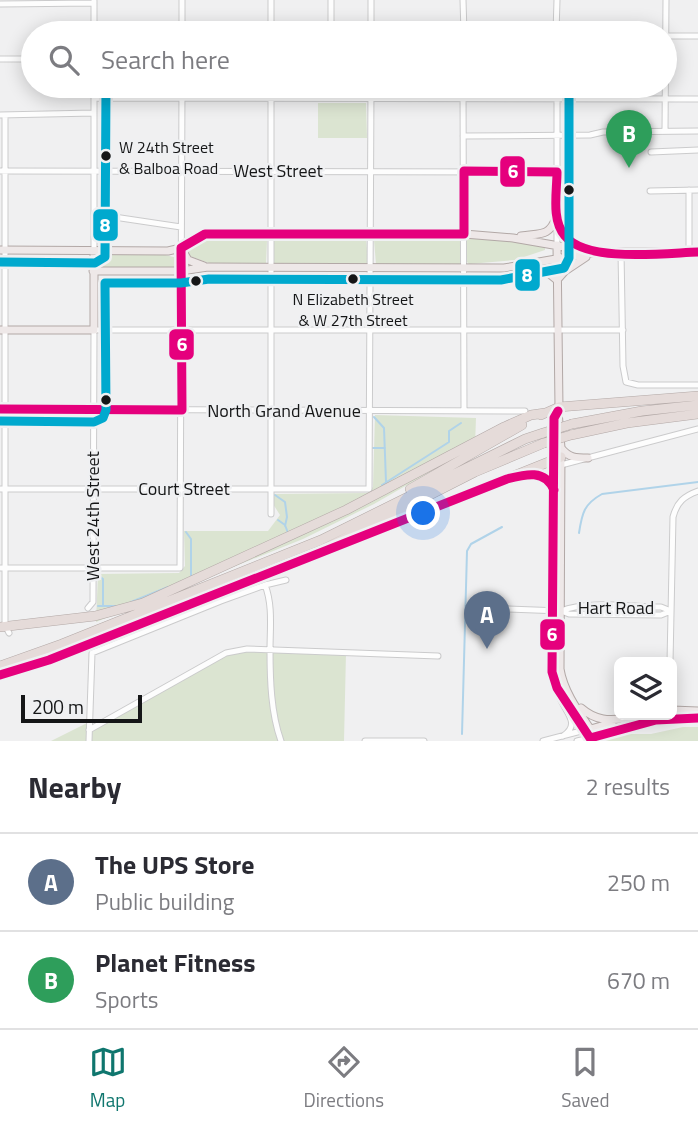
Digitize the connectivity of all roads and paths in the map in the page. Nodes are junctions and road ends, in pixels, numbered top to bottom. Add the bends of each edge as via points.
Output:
1 (182, 0) edge
2 (271, 0) edge
3 (331, 0) edge
4 (371, 0) edge
5 (463, 0) edge
6 (557, 0) edge
7 (666, 0) edge
8 (94, 1) edge
9 (0, 4) edge
10 (94, 21) edge
11 (182, 21) edge
12 (271, 21) edge
13 (331, 21) edge
14 (371, 21) edge
15 (464, 21) edge
16 (556, 21) edge
17 (665, 21) edge
18 (677, 36) edge
19 (698, 36) edge
20 (0, 51) edge
21 (0, 59) edge
22 (21, 59) edge
23 (94, 98) joint
24 (182, 98) junction
25 (271, 98) junction
26 (371, 99) junction
27 (463, 99) junction
28 (557, 99) junction
29 (666, 99) junction
30 (698, 99) edge
31 (94, 114) junction
32 (3, 115) edge
33 (665, 131) junction
34 (698, 131) edge
35 (557, 135) junction
36 (463, 136) junction
37 (698, 150) edge
38 (651, 152) dead end
39 (3, 170) edge
40 (181, 171) junction
41 (271, 171) junction
42 (371, 171) junction
43 (464, 171) junction
44 (94, 172) junction
45 (557, 172) junction
46 (695, 189) edge
47 (650, 191) dead end
48 (94, 214) junction
49 (557, 217) junction
50 (181, 227) junction
51 (270, 234) junction
52 (371, 234) junction
53 (464, 234) junction
54 (513, 238) junction
55 (557, 245) junction
56 (181, 248) junction
57 (3, 250) edge
58 (94, 251) junction
59 (596, 252) junction
60 (621, 252) junction
61 (694, 252) edge
62 (557, 258) junction
63 (208, 267) junction
64 (270, 268) junction
65 (370, 268) junction
66 (464, 268) junction
67 (504, 268) junction
68 (93, 271) junction
69 (181, 271) junction
70 (557, 280) junction
71 (3, 330) edge
72 (94, 330) junction
73 (182, 330) junction
74 (623, 330) junction
75 (270, 331) junction
76 (370, 331) junction
77 (464, 331) junction
78 (557, 332) junction
79 (698, 385) edge
80 (698, 396) edge
81 (698, 405) edge
82 (3, 409) edge
83 (559, 409) junction
84 (94, 411) junction
85 (182, 411) junction
86 (271, 411) junction
87 (370, 411) junction
88 (464, 411) junction
89 (525, 411) dead end
90 (545, 413) junction
91 (698, 414) edge
92 (698, 429) edge
93 (544, 438) junction
94 (588, 458) junction
95 (558, 459) junction
96 (535, 473) junction
97 (507, 479) junction
98 (3, 489) edge
99 (93, 489) junction
100 (181, 489) junction
101 (271, 489) junction
102 (554, 490) junction
103 (698, 491) edge
104 (377, 511) junction
105 (271, 514) dead end
106 (314, 554) junction
107 (2, 568) edge
108 (93, 568) junction
109 (286, 580) dead end
110 (265, 585) junction
111 (616, 606) junction
112 (639, 607) junction
113 (88, 608) dead end
114 (508, 609) dead end
115 (556, 610) junction
116 (671, 611) junction
117 (588, 614) junction
118 (621, 615) junction
119 (5, 629) edge
120 (270, 651) junction
121 (438, 656) dead end
122 (670, 657) edge
123 (0, 666) edge
124 (0, 677) edge
125 (557, 688) junction
126 (572, 701) junction
127 (698, 711) edge
128 (677, 713) edge
129 (677, 715) edge
130 (698, 718) edge
131 (618, 720) edge
132 (625, 720) edge
133 (645, 720) edge
134 (89, 730) junction
135 (590, 733) junction
136 (563, 736) junction
137 (89, 741) edge
138 (281, 741) edge
139 (365, 741) edge
140 (424, 741) edge
141 (543, 741) edge
142 (577, 741) edge

1 - 11 street
2 - 12 street
3 - 13 street
4 - 14 street
5 - 15 street
6 - 16 street
7 - 17 street
8 - 9 street
8 - 10 street
18 - 19 street
20 - 21 street
21 - 22 street
23 - 24 street
23 - 31 street, West 24th Street
24 - 25 street
24 - 40 street
25 - 26 street
25 - 41 street
26 - 27 street
26 - 42 street
27 - 28 street
27 - 36 street
28 - 29 street
28 - 35 street
29 - 30 street
29 - 33 street
31 - 32 street
31 - 44 street, West 24th Street
32 - 39 street
33 - 34 street
33 - 35 street
35 - 36 street
35 - 45 street
36 - 43 street
37 - 38 street
39 - 44 street, West Street
39 - 57 street
40 - 41 street, West Street
40 - 44 street, West Street
40 - 50 street
41 - 42 street, West Street
41 - 51 street
42 - 43 street, West Street
42 - 52 street
43 - 45 street, West Street
43 - 53 street
44 - 48 street, West 24th Street
45 - 49 street
46 - 47 street
46 - 61 street
48 - 50 street
48 - 58 street, West 24th Street
49 - 54 main road via 547,232
49 - 55 street
49 - 59 main road via 569,241
50 - 56 street
51 - 52 main road
51 - 56 main road via 205,234
51 - 64 street
52 - 53 main road
52 - 65 street
53 - 54 main road
53 - 66 street
54 - 55 main road
55 - 59 main road
55 - 62 main road
56 - 58 main road
56 - 63 main road via 188,260
56 - 69 street
57 - 58 main road
57 - 71 street
58 - 68 main road, West 24th Street
59 - 60 main road
59 - 62 main road
59 - 70 main road via 580,259
60 - 61 main road
60 - 74 street
62 - 67 main road
62 - 70 main road
63 - 64 main road
63 - 69 main road
64 - 65 main road
64 - 75 street
65 - 66 main road
65 - 76 street
66 - 67 main road
66 - 77 street
67 - 70 main road via 547,271
68 - 69 main road
68 - 72 main road, West 24th Street
69 - 73 street
70 - 78 main road
71 - 72 main road
71 - 82 street
72 - 73 street
72 - 84 street, West 24th Street
73 - 75 street
73 - 85 street
74 - 78 street
74 - 79 street via 626,382
75 - 76 street
75 - 86 street
76 - 77 street
76 - 87 street
77 - 78 street
77 - 88 street
78 - 83 main road
80 - 83 highway
81 - 93 highway, bridge via 572,424
82 - 84 street, North Grand Avenue
82 - 98 street
83 - 90 highway
83 - 95 main road
83 - 95 main road via 554,418
84 - 85 street, North Grand Avenue
84 - 99 street, West 24th Street
85 - 86 street, North Grand Avenue
85 - 100 street
86 - 87 street, North Grand Avenue
86 - 101 street
87 - 88 street, North Grand Avenue
87 - 101 street, Court Street via 369,489
88 - 89 street, North Grand Avenue
90 - 104 highway
90 - 119 highway via 504,427 346,510 143,603 95,617
91 - 93 highway, bridge
92 - 94 street
93 - 104 highway via 524,439
93 - 106 highway
94 - 95 street
94 - 95 main road via 567,455
95 - 96 highway
95 - 97 highway
95 - 102 main road
95 - 115 main road
96 - 97 highway
96 - 102 highway via 549,479
97 - 106 highway
98 - 99 street, Court Street
98 - 107 street
99 - 100 street, Court Street
99 - 108 street, West 24th Street
100 - 101 street, Court Street
100 - 108 street via 180,568
101 - 105 street
102 - 115 main road
103 - 116 street, Hart Road via 680,501 673,516
104 - 123 highway via 287,554
106 - 124 highway
107 - 108 street
107 - 119 street
108 - 113 street, West 24th Street via 93,602
109 - 110 street
110 - 120 street
110 - 134 street via 92,653
111 - 112 street, Hart Road
111 - 115 street, Hart Road
111 - 117 street via 613,611
112 - 116 street, Hart Road
112 - 118 street
114 - 115 street, Hart Road
115 - 117 street, Hart Road
115 - 125 main road via 552,672
115 - 126 main road via 560,669
116 - 118 street, Hart Road
116 - 122 street, Hart Road
117 - 118 street, Hart Road
120 - 121 street
120 - 134 street via 226,653
120 - 138 street
125 - 135 main road
125 - 136 street via 573,724
126 - 131 main road via 597,719
126 - 135 main road
127 - 128 main road
129 - 130 main road
132 - 135 main road
133 - 135 main road
134 - 137 street
135 - 136 street
135 - 142 street
136 - 141 street
139 - 140 street

